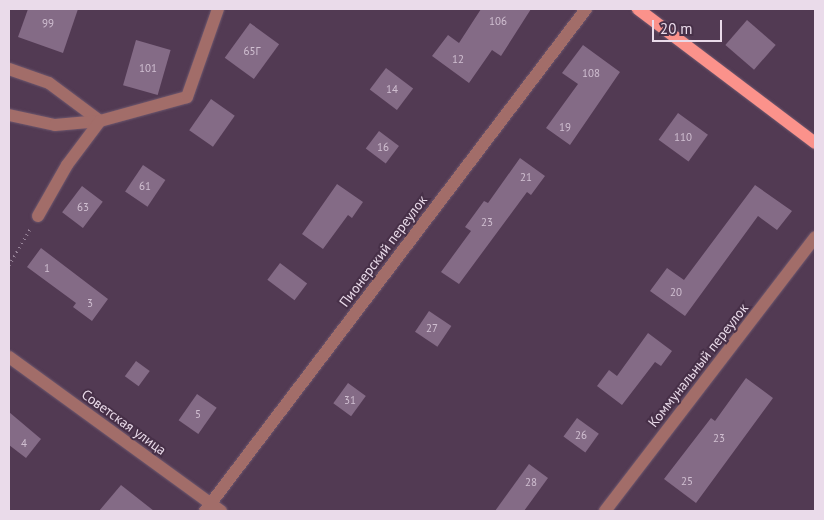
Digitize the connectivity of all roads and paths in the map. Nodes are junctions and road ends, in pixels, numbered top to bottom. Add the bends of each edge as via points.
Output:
1 (218, 9) edge
2 (586, 9) edge
3 (638, 9) edge
4 (9, 68) edge
5 (9, 115) edge
6 (100, 122) junction
7 (815, 143) edge
8 (38, 216) joint
9 (815, 237) edge
10 (9, 265) edge
11 (9, 357) edge
12 (212, 509) edge
13 (605, 511) edge

1 - 6 street via 187,96
2 - 12 street, Пионерский переулок
3 - 7 main road
4 - 6 street via 49,83
5 - 6 street via 55,125
6 - 8 street via 67,165
8 - 10 path
9 - 13 street, Коммунальный переулок
11 - 12 street, Советская улица

